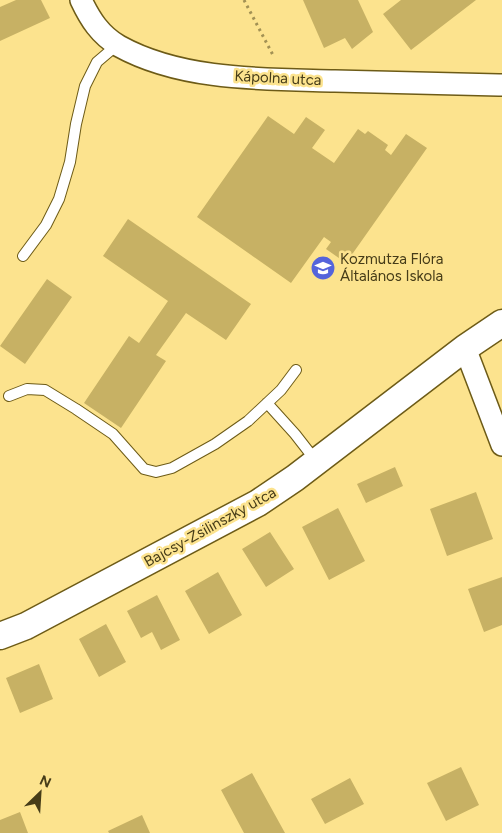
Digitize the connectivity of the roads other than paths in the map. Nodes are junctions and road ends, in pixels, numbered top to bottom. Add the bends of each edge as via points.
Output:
1 (81, 0) edge
2 (117, 45) junction
3 (502, 85) edge
4 (23, 256) dead end
5 (502, 323) edge
6 (465, 348) junction
7 (296, 370) dead end
8 (9, 396) dead end
9 (267, 403) junction
10 (502, 445) edge
11 (317, 462) junction
12 (0, 636) edge

1 - 2 street, Kápolna utca via 95,26
2 - 3 street, Kápolna utca via 145,59 185,70 246,78
2 - 4 lane via 97,62 85,86 70,162 59,198 46,225
5 - 6 street, Bajcsy-Zsilinszky utca
6 - 10 street
6 - 11 street, Bajcsy-Zsilinszky utca
7 - 9 lane
8 - 9 lane via 27,389 45,390 114,434 144,469 156,472 172,468 215,444
9 - 11 lane
11 - 12 street, Bajcsy-Zsilinszky utca via 258,503 26,626

